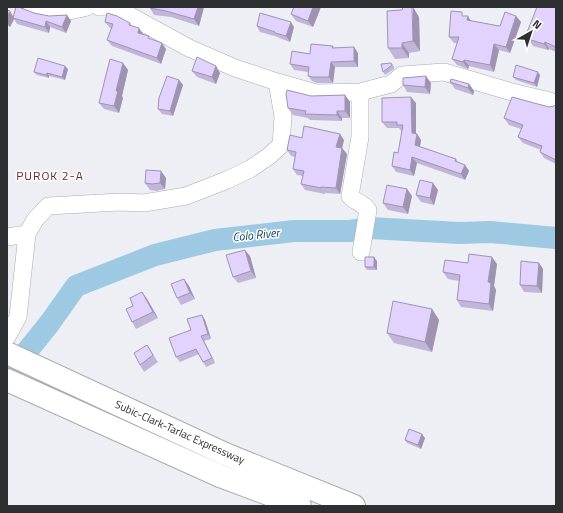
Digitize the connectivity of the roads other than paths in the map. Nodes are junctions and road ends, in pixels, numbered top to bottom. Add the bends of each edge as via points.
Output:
1 (32, 7) edge
2 (87, 7) edge
3 (99, 7) edge
4 (107, 7) edge
5 (277, 82) junction
6 (360, 92) junction
7 (556, 103) edge
8 (27, 234) junction
9 (7, 237) edge
10 (361, 249) dead end
11 (7, 337) edge
12 (7, 353) edge
13 (7, 380) edge
14 (300, 506) edge
15 (354, 506) edge

1 - 2 street via 61,13
3 - 4 street
4 - 5 street via 125,13 189,48 235,68
5 - 6 street via 316,93
5 - 8 street via 283,116 281,145 250,169 186,196 144,203 48,206
6 - 7 street via 391,84 402,75 444,72
6 - 10 street via 360,137 350,196 368,210
8 - 9 street
8 - 11 street via 18,317
12 - 15 highway, Subic-Clark-Tarlac Expressway via 225,454
13 - 14 highway, Subic-Clark-Tarlac Expressway via 220,476

